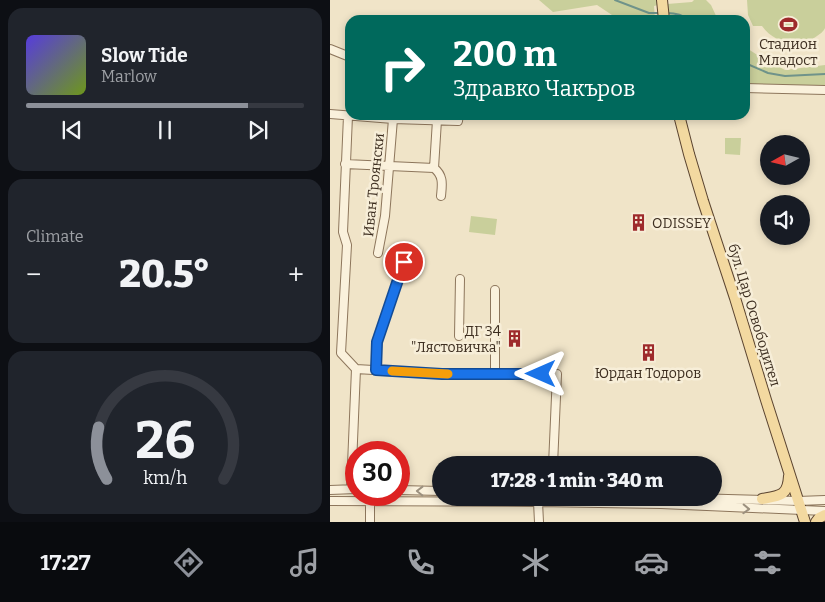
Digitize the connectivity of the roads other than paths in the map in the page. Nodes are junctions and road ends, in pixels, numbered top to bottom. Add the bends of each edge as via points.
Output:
1 (663, 2) edge
2 (664, 15) edge
3 (330, 49) edge
4 (345, 55) edge
5 (750, 88) edge
6 (825, 90) edge
7 (330, 114) edge
8 (345, 115) edge
9 (350, 120) edge
10 (393, 120) edge
11 (437, 120) joint
12 (458, 120) edge
13 (680, 120) edge
14 (345, 164) junction
15 (389, 166) junction
16 (434, 168) junction
17 (441, 196) dead end
18 (378, 254) dead end
19 (404, 262) dead end
20 (460, 279) dead end
21 (495, 290) dead end
22 (459, 336) dead end
23 (356, 369) junction
24 (376, 370) junction
25 (495, 374) junction
26 (354, 441) edge
27 (553, 456) edge
28 (790, 475) junction
29 (345, 489) edge
30 (330, 490) edge
31 (410, 490) edge
32 (432, 491) edge
33 (722, 498) edge
34 (762, 499) junction
35 (825, 500) edge
36 (330, 501) edge
37 (345, 501) edge
38 (410, 502) edge
39 (432, 502) edge
40 (722, 505) edge
41 (370, 506) edge
42 (538, 506) edge
43 (800, 506) junction
44 (825, 513) edge
45 (370, 522) edge
46 (538, 522) edge
47 (805, 522) edge
48 (816, 522) edge

1 - 2 main road
3 - 4 street
5 - 6 street
7 - 8 street
9 - 14 street
10 - 15 street, Иван Троянски
11 - 12 street
11 - 16 street
13 - 28 main road, бул. Цар Освободител via 703,202
14 - 15 street
14 - 23 street via 343,232 347,244 341,353
15 - 16 street
15 - 18 street, Иван Троянски
16 - 17 street via 442,177
19 - 24 street via 377,342
20 - 22 street
21 - 25 street
23 - 24 street
23 - 26 street
24 - 25 street
25 - 27 street via 557,374
28 - 34 main road via 784,493
28 - 43 main road, бул. Цар Освободител
29 - 30 street
32 -> 31 street
33 - 34 street
34 - 43 street
35 - 43 street
36 - 37 street
38 - 39 street
40 -> 43 street
41 - 45 street
42 - 46 street
43 - 44 street
43 - 47 main road, бул. Цар Освободител
44 - 48 main road

